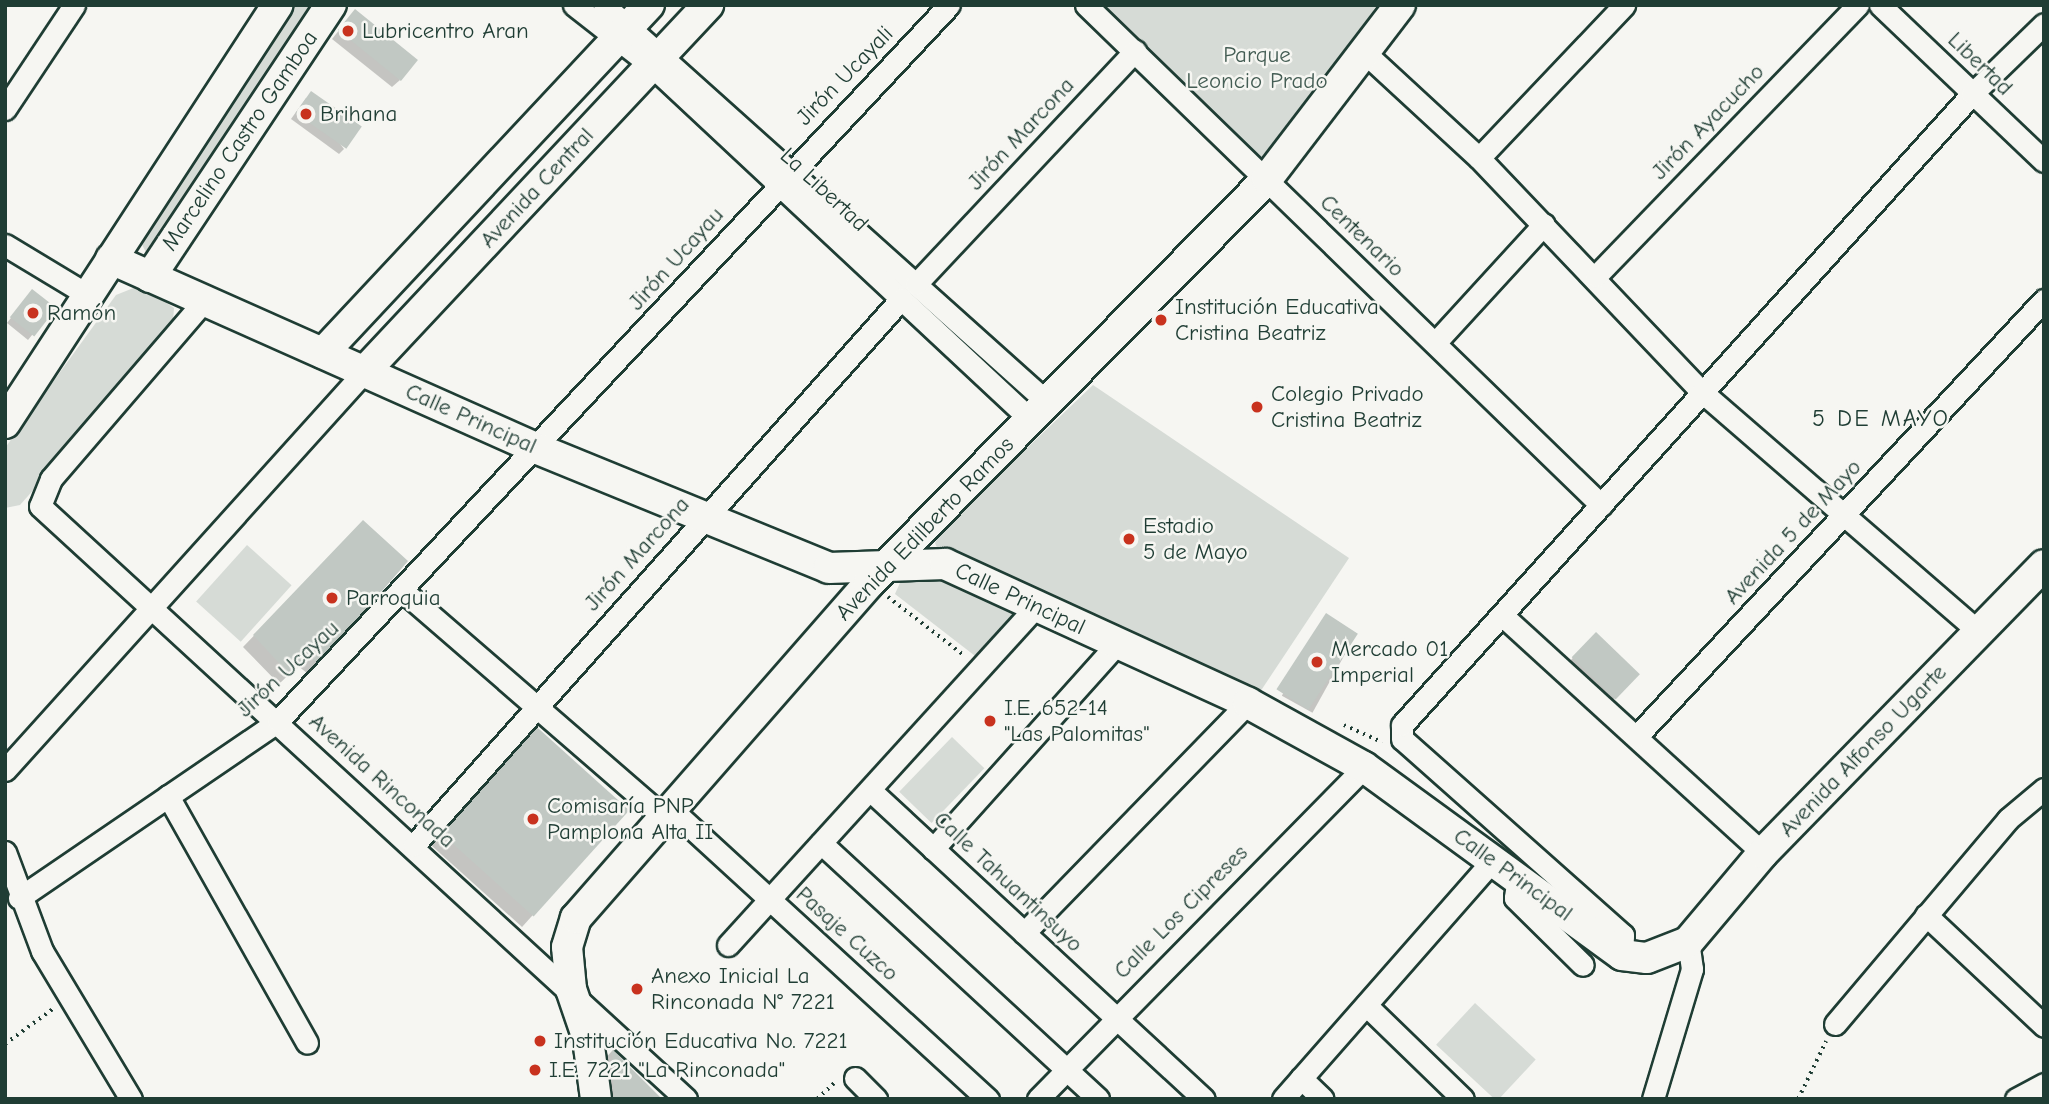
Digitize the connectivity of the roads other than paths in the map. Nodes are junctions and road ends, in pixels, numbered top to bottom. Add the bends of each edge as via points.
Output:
1 (74, 5) edge
2 (278, 5) edge
3 (331, 5) edge
4 (574, 5) edge
5 (604, 5) edge
6 (708, 5) edge
7 (949, 5) edge
8 (1086, 5) edge
9 (1400, 5) edge
10 (1624, 5) edge
11 (1858, 5) edge
12 (1880, 5) edge
13 (632, 23) edge
14 (2044, 24) edge
15 (1136, 51) junction
16 (1364, 52) junction
17 (658, 60) junction
18 (1972, 94) junction
19 (5, 109) edge
20 (1479, 158) junction
21 (2044, 161) edge
22 (785, 178) junction
23 (1267, 179) junction
24 (1544, 223) junction
25 (5, 245) edge
26 (111, 259) junction
27 (1596, 276) junction
28 (150, 277) junction
29 (909, 292) junction
30 (88, 295) junction
31 (2044, 300) edge
32 (204, 301) junction
33 (1435, 343) junction
34 (323, 353) junction
35 (365, 371) junction
36 (1702, 391) junction
37 (1040, 411) junction
38 (5, 424) edge
39 (538, 449) junction
40 (1601, 505) junction
41 (1848, 512) junction
42 (705, 517) junction
43 (2044, 565) edge
44 (878, 574) junction
45 (404, 592) junction
46 (155, 605) junction
47 (1036, 607) junction
48 (1502, 615) junction
49 (1979, 632) junction
50 (1117, 644) junction
51 (1248, 703) junction
52 (536, 706) junction
53 (278, 721) junction
54 (1636, 737) junction
55 (1364, 767) junction
56 (5, 769) edge
57 (2044, 789) edge
58 (870, 790) junction
59 (167, 796) junction
60 (668, 813) junction
61 (821, 844) junction
62 (414, 845) junction
63 (933, 849) junction
64 (5, 852) edge
65 (1763, 853) junction
66 (1493, 860) junction
67 (1518, 878) junction
68 (19, 898) junction
69 (770, 899) junction
70 (1926, 915) junction
71 (1024, 933) junction
72 (1688, 942) junction
73 (727, 945) dead end
74 (1622, 955) junction
75 (1583, 965) dead end
76 (571, 989) junction
77 (1366, 1005) junction
78 (1114, 1016) junction
79 (1835, 1024) road end
80 (2044, 1026) edge
81 (307, 1043) dead end
82 (1064, 1069) junction
83 (855, 1078) dead end
84 (1301, 1078) junction
85 (2044, 1084) edge
86 (131, 1099) edge
87 (596, 1099) edge
88 (685, 1099) edge
89 (876, 1099) edge
90 (988, 1099) edge
91 (1038, 1099) edge
92 (1098, 1099) edge
93 (1204, 1099) edge
94 (1283, 1099) edge
95 (1323, 1099) edge
96 (1463, 1099) edge
97 (1653, 1099) edge
98 (2016, 1099) edge

1 - 19 street
2 - 26 street, Marcelino Castro Gamboa
3 - 28 street, Marcelino Castro Gamboa
4 - 13 street, La Libertad
5 - 13 street, La Libertad
6 - 17 street, Avenida Central
7 - 22 street, Jirón Ucayali
8 - 15 street, Centenario
9 - 16 street, Avenida Edilberto Ramos
10 - 20 street
11 - 27 street, Jirón Ayacucho
12 - 18 street, Libertad
13 - 17 street, La Libertad
13 - 34 street, Avenida Central
14 - 18 street
15 - 23 street, Centenario
15 - 29 street, Jirón Marcona
16 - 20 street
16 - 23 street, Avenida Edilberto Ramos
17 - 22 street, La Libertad
17 - 35 street, Avenida Central
18 - 21 street, Libertad
18 - 36 street
20 - 24 street
22 - 29 street, La Libertad
22 - 39 street, Jirón Ucayau
23 - 33 street, Centenario
23 - 37 street, Avenida Edilberto Ramos
24 - 27 street
24 - 33 street
25 - 30 street
26 - 28 street, Calle Principal
26 - 30 street, Marcelino Castro Gamboa
27 - 36 street
28 - 32 street, Calle Principal
29 - 37 street, La Libertad
29 - 42 street, Jirón Marcona
30 - 38 street, Marcelino Castro Gamboa
31 - 41 street, Avenida 5 de Mayo
32 - 34 street, Calle Principal
32 - 46 street, Avenida Rinconada via 51,479 40,506
33 - 40 street, Centenario
34 - 35 street, Calle Principal
35 - 39 street, Calle Principal
35 - 46 street
36 - 40 street
36 - 41 street
37 - 44 street, Avenida Edilberto Ramos
39 - 42 street, Calle Principal
39 - 45 street, Jirón Ucayau
40 - 48 street
41 - 49 street
41 - 54 street, Avenida 5 de Mayo
42 - 44 street, Calle Principal via 830,568
42 - 52 street, Jirón Marcona
43 - 49 street, Avenida Alfonso Ugarte
44 - 47 street, Calle Principal via 945,564
44 - 60 street, Avenida Edilberto Ramos
45 - 52 street, Pasaje Cuzco
45 - 53 street, Jirón Ucayau
46 - 53 street, Avenida Rinconada
46 - 56 street
47 - 50 street, Calle Principal
47 - 58 street
48 - 54 street
48 - 74 street via 1402,725 1402,739 1623,935
49 - 65 street, Avenida Alfonso Ugarte
50 - 51 street, Calle Principal
50 - 63 street
51 - 55 street, Calle Principal
51 - 71 street
52 - 60 street, Pasaje Cuzco
52 - 62 street, Jirón Marcona
53 - 59 street, Jirón Ucayau
53 - 62 street, Avenida Rinconada
54 - 65 street
55 - 66 street, Calle Principal
55 - 78 street, Calle Los Cipreses
57 - 70 street via 2008,819
58 - 61 street
58 - 63 street, Calle Tahuantinsuyo
59 - 68 street, Jirón Ucayau
59 - 81 street
60 - 69 street, Pasaje Cuzco
60 - 76 street, Avenida Edilberto Ramos via 576,918 568,947
61 - 69 street
61 - 82 street
62 - 76 street, Avenida Rinconada
63 - 71 street, Calle Tahuantinsuyo
64 - 68 street
65 - 72 street, Avenida Alfonso Ugarte
66 - 67 street, Calle Principal
66 - 77 street
67 - 74 street, Calle Principal
67 - 75 street via 1515,898
68 - 86 street via 70,997
69 - 73 street
69 - 90 street, Pasaje Cuzco
70 - 79 street
70 - 80 street
71 - 78 street, Calle Tahuantinsuyo
72 - 74 street via 1647,958
72 - 97 street via 1692,969
76 - 87 street, Avenida Edilberto Ramos via 588,1039
76 - 88 street, Avenida Rinconada
77 - 84 street
77 - 96 street
78 - 82 street, Calle Los Cipreses
78 - 93 street, Calle Tahuantinsuyo
82 - 91 street, Calle Los Cipreses
82 - 92 street
83 - 89 street
84 - 94 street
84 - 95 street
85 - 98 street

